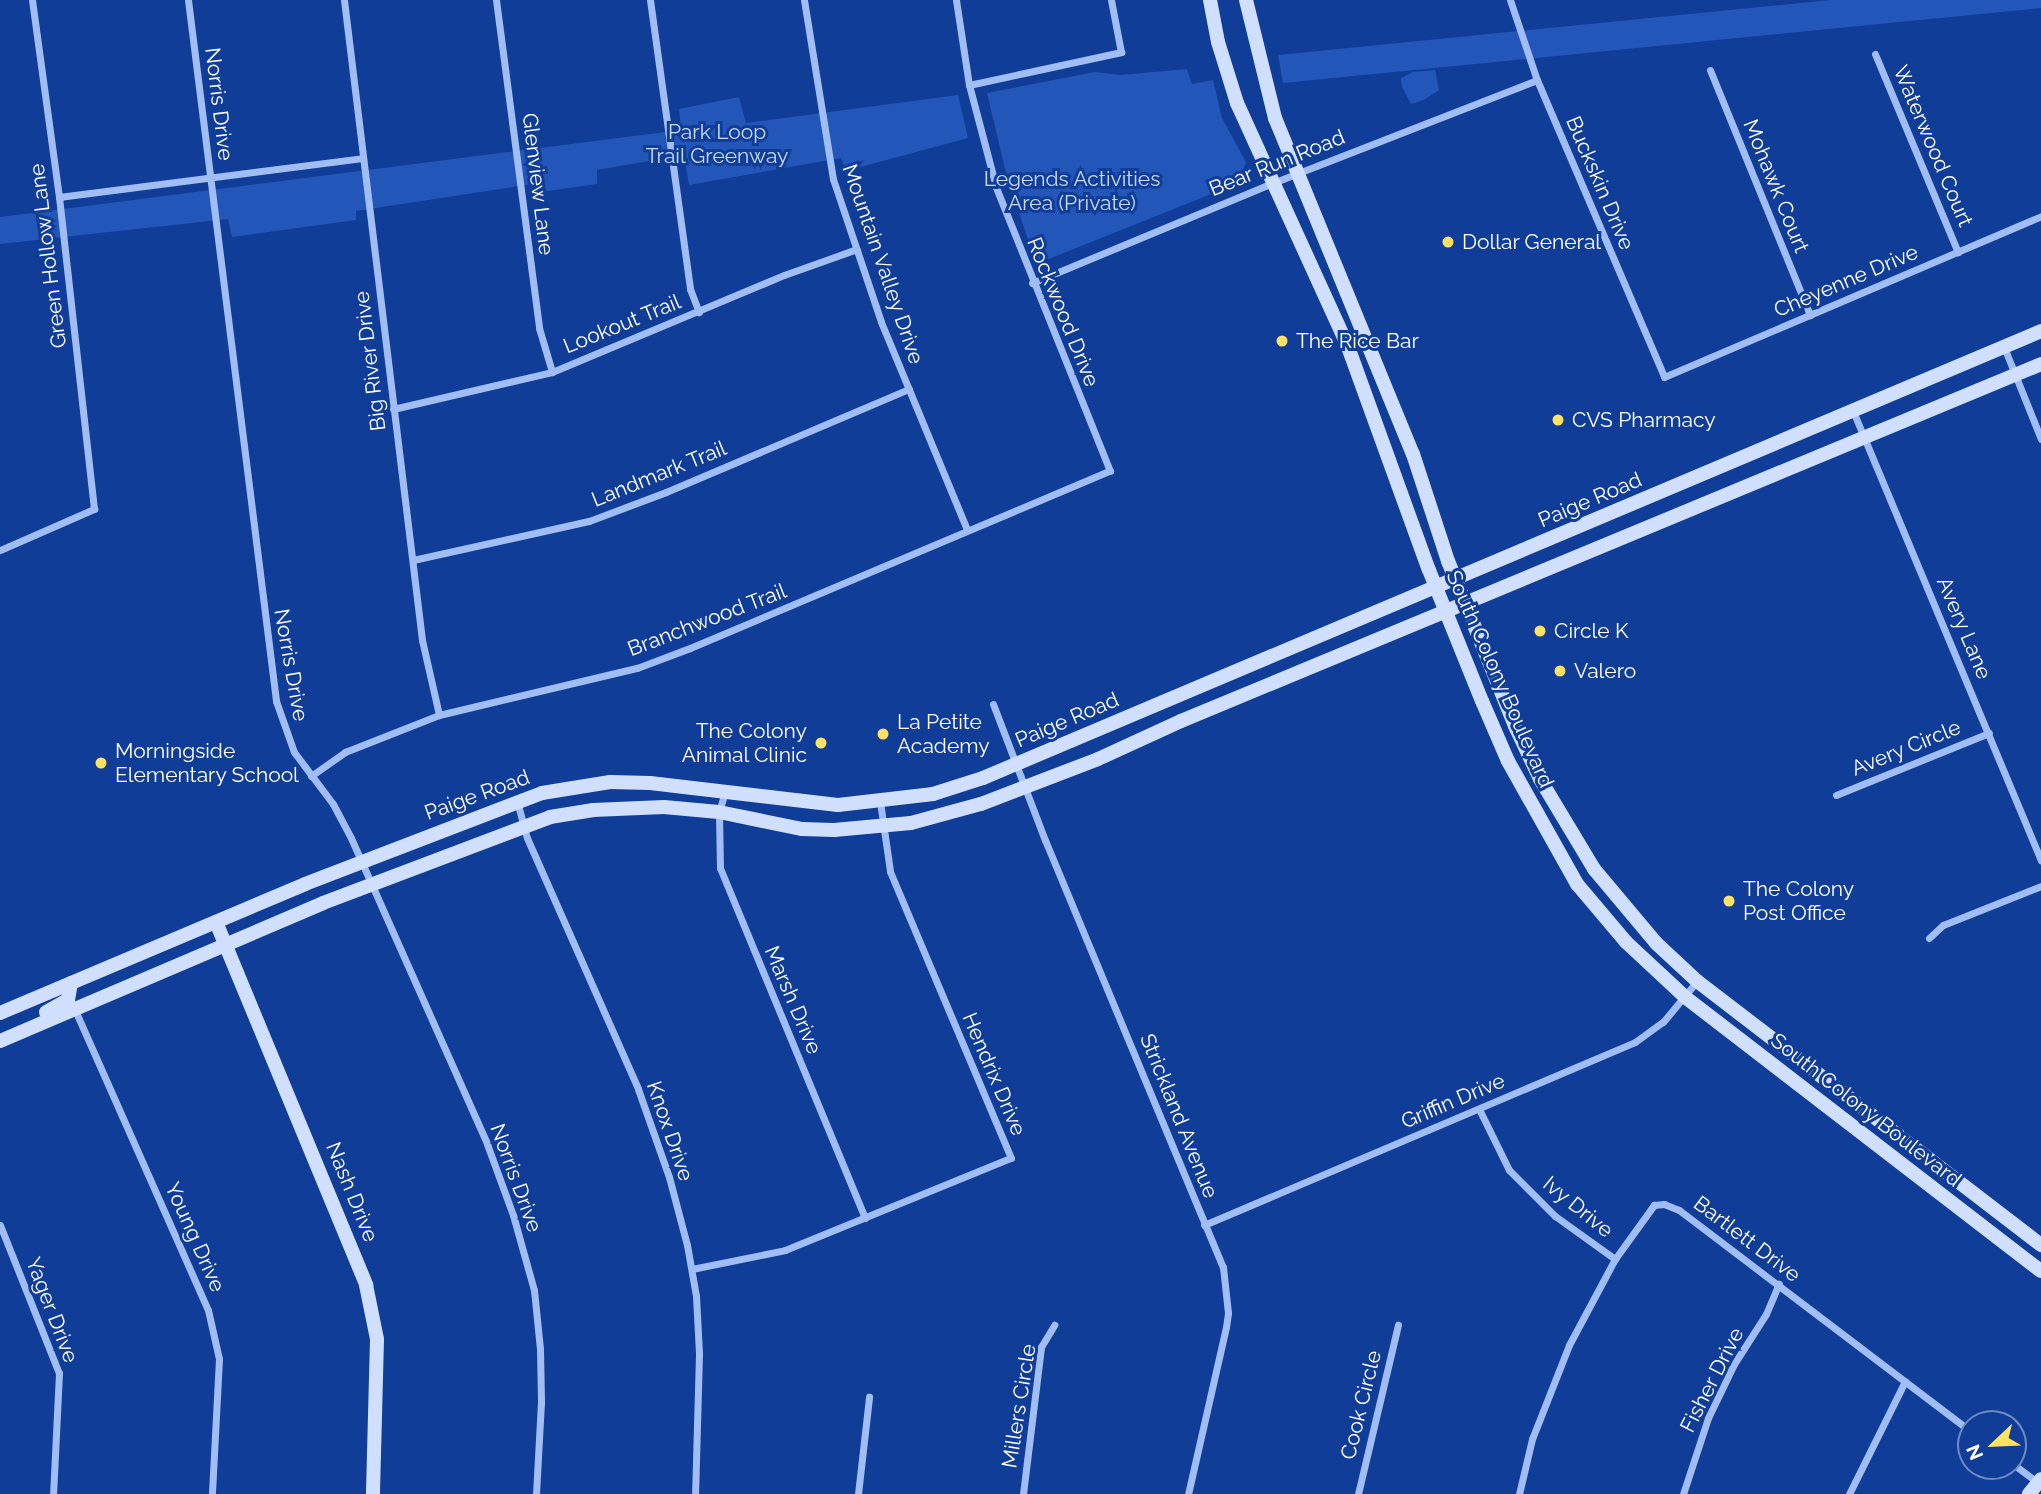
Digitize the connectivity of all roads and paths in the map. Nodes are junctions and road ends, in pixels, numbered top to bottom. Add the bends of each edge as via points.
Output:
1 (32, 0) edge
2 (188, 0) edge
3 (344, 0) edge
4 (496, 0) edge
5 (650, 0) edge
6 (804, 0) edge
7 (956, 0) edge
8 (1111, 0) edge
9 (1210, 0) edge
10 (1246, 0) edge
11 (1510, 0) edge
12 (1875, 54) dead end
13 (1710, 69) dead end
14 (1536, 79) junction
15 (969, 85) junction
16 (363, 158) junction
17 (1298, 174) junction
18 (211, 178) junction
19 (1272, 183) junction
20 (60, 197) junction
21 (2041, 216) edge
22 (857, 249) junction
23 (1958, 251) junction
24 (1032, 283) junction
25 (699, 312) junction
26 (1810, 315) junction
27 (2041, 331) edge
28 (1366, 337) junction
29 (1348, 344) junction
30 (2004, 347) junction
31 (2041, 364) edge
32 (552, 372) junction
33 (2015, 375) junction
34 (1664, 377) joint
35 (909, 389) junction
36 (393, 409) junction
37 (1853, 411) junction
38 (1404, 431) junction
39 (1864, 437) junction
40 (2041, 439) edge
41 (1389, 454) junction
42 (1110, 471) joint
43 (1611, 513) junction
44 (967, 530) junction
45 (1626, 536) junction
46 (0, 550) edge
47 (413, 560) junction
48 (1455, 579) junction
49 (1435, 587) junction
50 (1465, 603) junction
51 (1445, 611) junction
52 (1232, 672) junction
53 (1242, 696) junction
54 (993, 704) dead end
55 (439, 715) junction
56 (1989, 733) junction
57 (1015, 764) junction
58 (311, 776) junction
59 (1025, 788) junction
60 (725, 791) junction
61 (1836, 795) dead end
62 (517, 800) junction
63 (880, 802) junction
64 (719, 812) junction
65 (523, 825) junction
66 (1566, 826) junction
67 (883, 827) junction
68 (1548, 836) junction
69 (2041, 860) edge
70 (361, 861) junction
71 (372, 884) junction
72 (2041, 886) edge
73 (1613, 895) junction
74 (1607, 921) junction
75 (216, 922) junction
76 (1929, 938) dead end
77 (226, 944) junction
78 (1697, 981) junction
79 (71, 983) junction
80 (1685, 997) junction
81 (75, 1010) junction
82 (0, 1013) edge
83 (2, 1041) edge
84 (1479, 1109) junction
85 (1885, 1126) junction
86 (1873, 1142) junction
87 (865, 1218) junction
88 (0, 1224) edge
89 (1204, 1225) junction
90 (2041, 1245) edge
91 (1615, 1259) junction
92 (692, 1269) junction
93 (2041, 1271) edge
94 (1779, 1284) junction
95 (1054, 1325) dead end
96 (1398, 1325) dead end
97 (1905, 1381) junction
98 (869, 1397) dead end
99 (1957, 1421) edge
100 (53, 1494) edge
101 (212, 1494) edge
102 (373, 1494) edge
103 (536, 1494) edge
104 (695, 1494) edge
105 (858, 1494) edge
106 (1023, 1494) edge
107 (1188, 1494) edge
108 (1359, 1494) edge
109 (1519, 1494) edge
110 (1683, 1494) edge
111 (1849, 1494) edge

1 - 20 street, Green Hollow Lane
2 - 18 street, Norris Drive
3 - 16 street, Big River Drive
4 - 32 street, Glenview Lane via 539,328
5 - 25 street via 690,289
6 - 22 street, Mountain Valley Drive via 832,178
7 - 15 street, Rockwood Drive
8 - 15 street via 1121,52
9 - 19 main road, South Colony Boulevard via 1237,103
10 - 17 main road, South Colony Boulevard via 1263,80
11 - 14 street, Buckskin Drive
12 - 23 street, Waterwood Court
13 - 26 street, Mohawk Court
14 - 17 street, Bear Run Road
14 - 34 street, Buckskin Drive
15 - 24 street, Rockwood Drive via 996,187
16 - 18 street
16 - 36 street, Big River Drive
17 - 19 street, Bear Run Road
17 - 28 main road, South Colony Boulevard
18 - 20 street
18 - 58 street, Norris Drive via 270,667 282,722 294,752
19 - 24 street, Bear Run Road
19 - 29 main road, South Colony Boulevard
20 - 46 street, Green Hollow Lane via 94,509
21 - 23 street, Cheyenne Drive
22 - 25 street, Lookout Trail
22 - 35 street, Mountain Valley Drive
23 - 26 street, Cheyenne Drive
24 - 42 street, Rockwood Drive
25 - 32 street, Lookout Trail
26 - 34 street, Cheyenne Drive
27 - 30 main road, Paige Road
28 - 29 main road
28 - 38 main road, South Colony Boulevard
29 - 41 main road, South Colony Boulevard
30 - 33 street
30 - 37 main road, Paige Road
31 - 33 main road, Paige Road
32 - 36 street, Lookout Trail
33 - 39 main road, Paige Road
33 - 40 street
35 - 44 street, Mountain Valley Drive
35 - 47 street, Landmark Trail via 589,521
36 - 47 street, Big River Drive
37 - 39 street, Avery Lane
37 - 43 main road, Paige Road
38 - 41 main road
38 - 48 main road, South Colony Boulevard
39 - 45 main road, Paige Road
39 - 56 street, Avery Lane
41 - 49 main road, South Colony Boulevard
42 - 44 street, Branchwood Trail
43 - 45 main road
43 - 48 main road, Paige Road
44 - 55 street, Branchwood Trail via 637,668
45 - 50 main road, Paige Road
47 - 55 street, Big River Drive via 426,669
48 - 49 main road, Paige Road
48 - 50 main road, South Colony Boulevard
49 - 51 main road, South Colony Boulevard
49 - 52 main road, Paige Road
50 - 51 main road, Paige Road
50 - 66 main road, South Colony Boulevard via 1515,726
51 - 53 main road, Paige Road
51 - 68 main road, South Colony Boulevard via 1508,761
52 - 53 main road
52 - 57 main road, Paige Road
53 - 59 main road, Paige Road
54 - 57 street, Strickland Avenue
55 - 58 street, Branchwood Trail via 345,752
56 - 61 street, Avery Circle
56 - 69 street, Avery Lane
57 - 59 street, Strickland Avenue
57 - 63 main road, Paige Road via 933,794
58 - 70 street, Norris Drive via 333,804
59 - 67 main road, Paige Road via 948,814
59 - 89 street, Strickland Avenue
60 - 62 main road, Paige Road via 610,782
60 - 63 main road, Paige Road via 801,803
60 - 64 street, Marsh Drive
62 - 65 street, Knox Drive
62 - 70 main road, Paige Road
63 - 67 street, Hendrix Drive
64 - 65 main road, Paige Road via 621,807
64 - 67 main road, Paige Road via 802,829
64 - 87 street, Marsh Drive via 719,857 730,896
65 - 71 main road, Paige Road
65 - 92 street, Knox Drive via 638,1089 669,1177
66 - 68 main road
66 - 73 main road, South Colony Boulevard
67 - 87 street, Hendrix Drive via 890,871 1011,1158
68 - 74 main road, South Colony Boulevard via 1577,884
70 - 71 street, Norris Drive
70 - 75 main road, Paige Road
71 - 77 main road, Paige Road
71 - 103 street, Norris Drive via 487,1144 524,1250 540,1349
72 - 76 street via 1943,925
73 - 74 main road
73 - 78 main road, South Colony Boulevard
74 - 80 main road, South Colony Boulevard
75 - 77 main road, Nash Drive
75 - 79 main road, Paige Road
77 - 81 main road, Paige Road
77 - 102 main road, Nash Drive via 366,1284 377,1339
78 - 80 street, Griffin Drive
78 - 85 main road, South Colony Boulevard
79 - 82 main road, Paige Road
79 - 83 main road via 68,1000 60,1007 9,1027
80 - 84 street, Griffin Drive via 1663,1023 1635,1042
80 - 86 main road, South Colony Boulevard
81 - 83 main road, Paige Road
81 - 101 street, Young Drive via 208,1310 219,1359
84 - 89 street, Griffin Drive
84 - 91 street, Ivy Drive via 1509,1170 1555,1216
85 - 86 main road
85 - 90 main road, South Colony Boulevard
86 - 93 main road, South Colony Boulevard
87 - 92 street, Hendrix Drive via 785,1250
88 - 100 street, Yager Drive via 59,1373
89 - 107 street, Strickland Avenue via 1223,1267 1227,1313
91 - 94 street, Bartlett Drive via 1645,1214 1654,1205 1664,1204 1679,1210
91 - 109 street, Bartlett Drive via 1569,1345 1532,1439
92 - 104 street, Knox Drive via 699,1354
94 - 97 street, Bartlett Drive
94 - 110 street, Fisher Drive via 1708,1418
95 - 106 street, Millers Circle via 1041,1347
96 - 108 street, Cook Circle
97 - 99 street, Bartlett Drive
97 - 111 street
98 - 105 street

